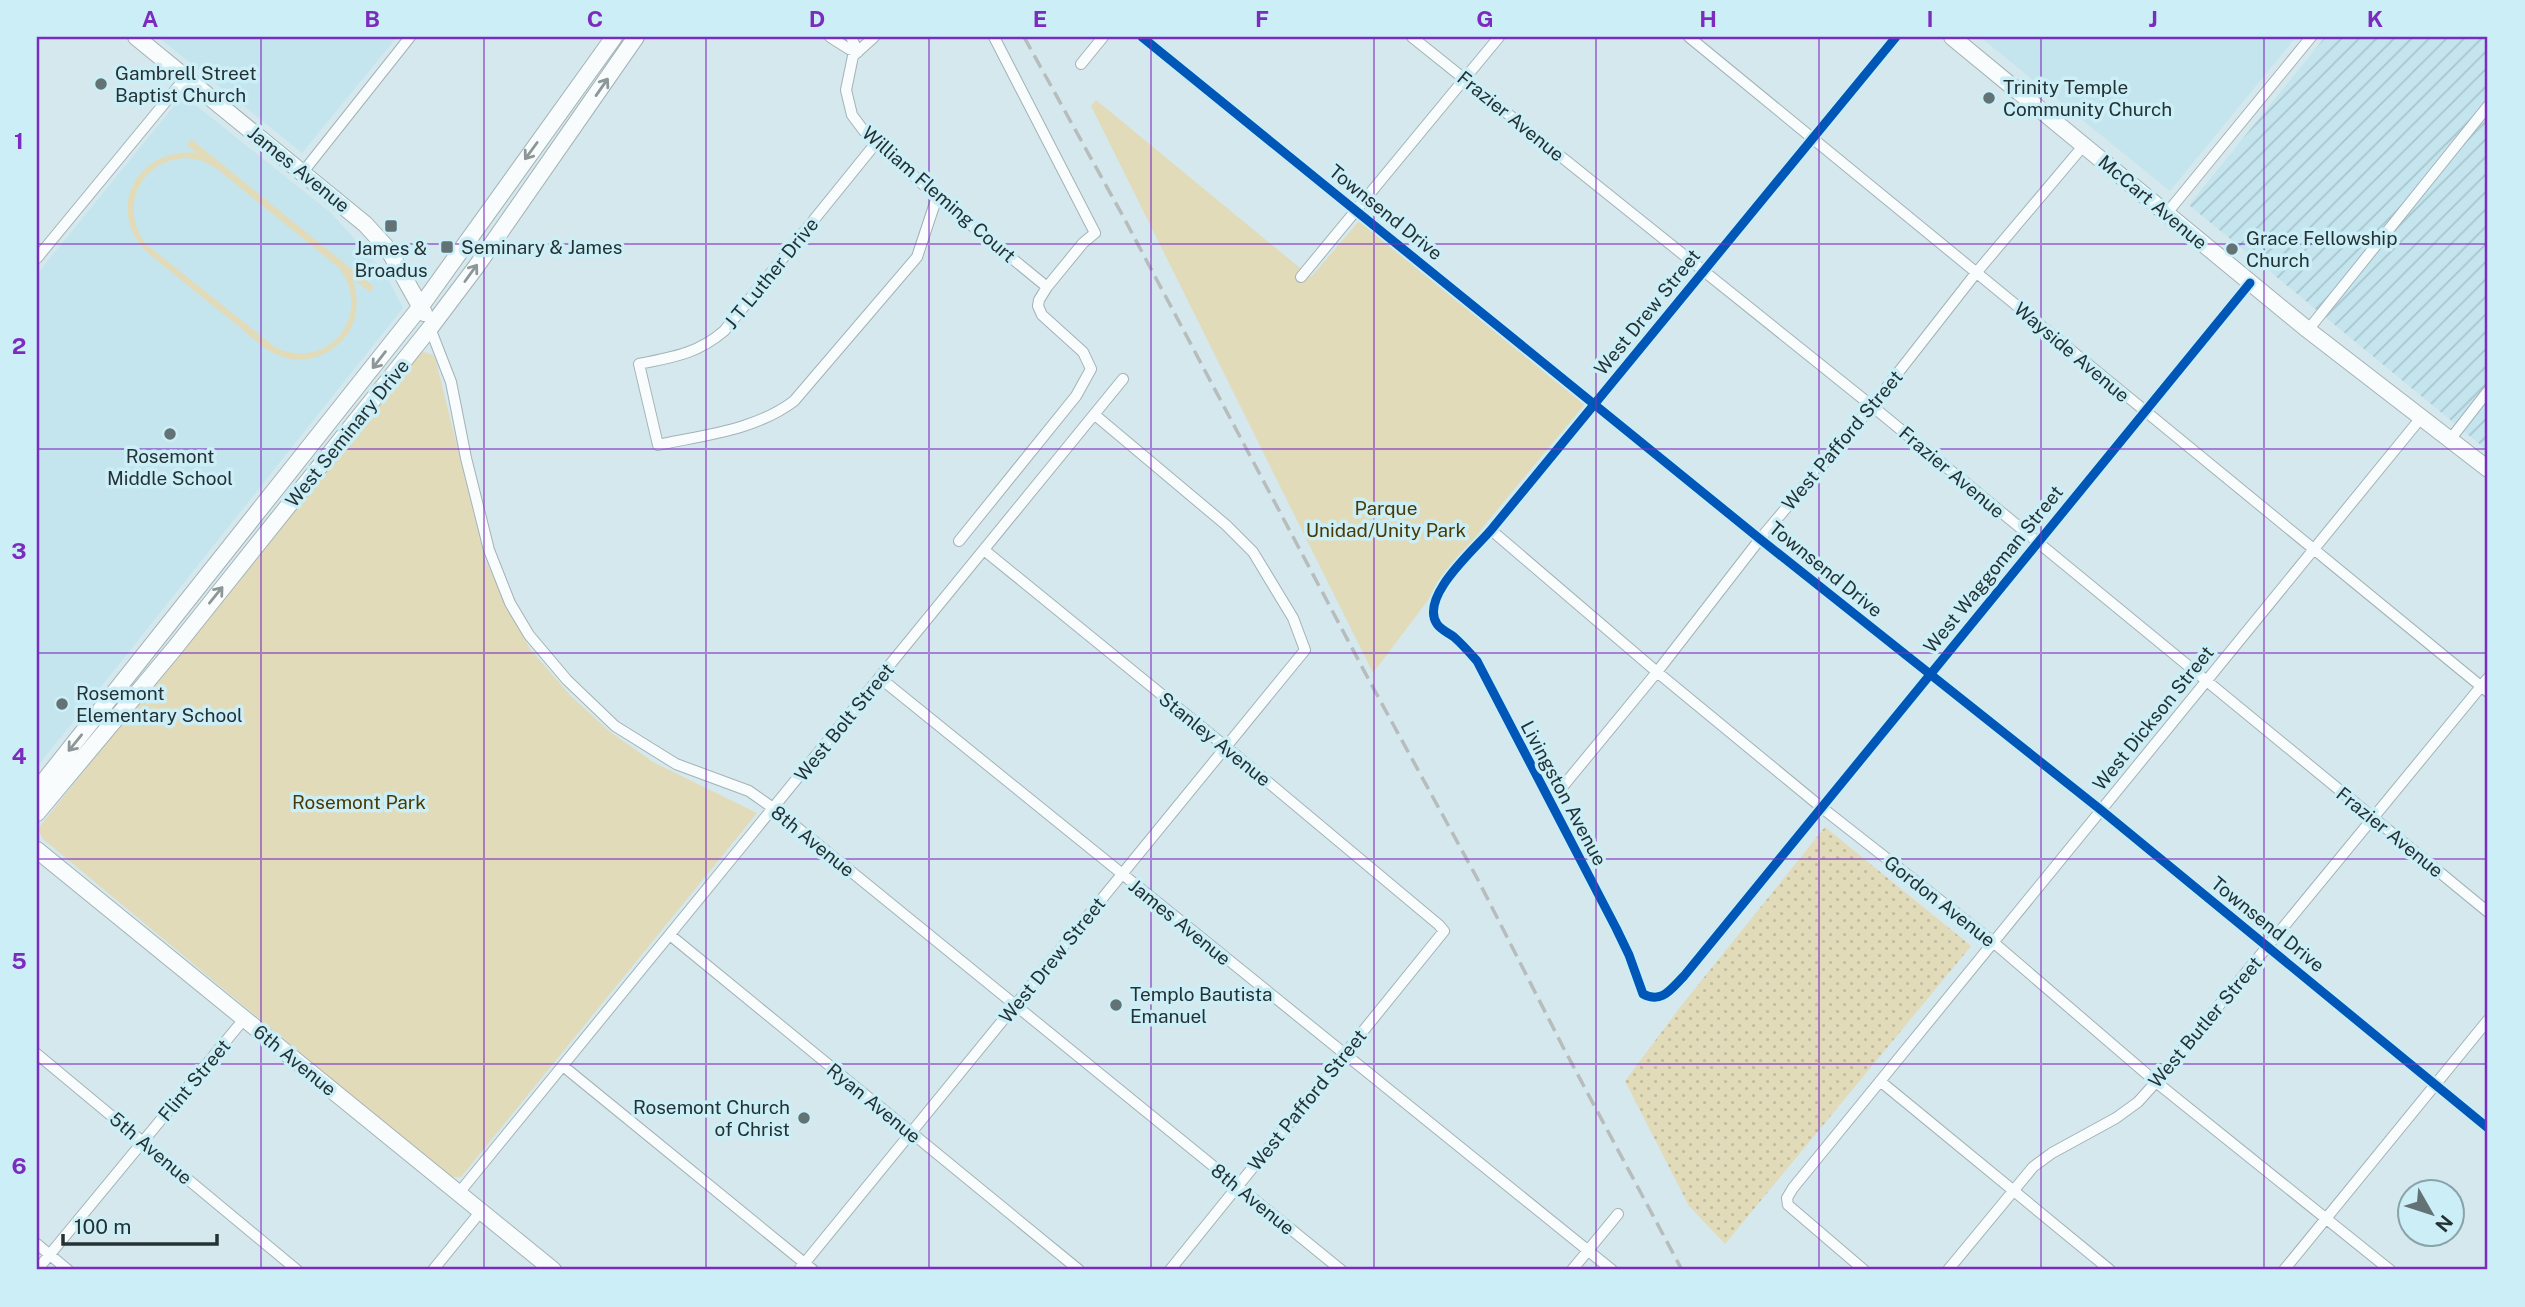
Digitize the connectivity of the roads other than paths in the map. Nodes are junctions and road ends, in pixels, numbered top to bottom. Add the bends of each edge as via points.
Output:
1 (136, 37) edge
2 (410, 37) edge
3 (614, 37) edge
4 (636, 37) edge
5 (830, 37) edge
6 (851, 37) edge
7 (874, 37) edge
8 (994, 37) edge
9 (1103, 37) edge
10 (1142, 37) edge
11 (1412, 37) edge
12 (1499, 37) edge
13 (1689, 37) edge
14 (1896, 37) edge
15 (1952, 37) edge
16 (2311, 37) edge
17 (858, 52) junction
18 (1081, 64) dead end
19 (186, 77) junction
20 (1464, 79) junction
21 (2488, 106) edge
22 (1812, 137) junction
23 (876, 143) junction
24 (2084, 145) junction
25 (303, 172) junction
26 (936, 197) junction
27 (1357, 210) junction
28 (2167, 213) junction
29 (37, 258) edge
30 (1704, 270) junction
31 (1976, 273) junction
32 (1301, 277) dead end
33 (2250, 283) junction
34 (1047, 287) junction
35 (421, 306) junction
36 (430, 328) junction
37 (2308, 330) junction
38 (1124, 379) dead end
39 (2488, 391) edge
40 (1594, 404) junction
41 (1872, 406) junction
42 (2144, 413) junction
43 (1095, 415) junction
44 (2420, 419) junction
45 (2449, 441) junction
46 (311, 445) junction
47 (326, 458) junction
48 (2488, 469) edge
49 (1491, 530) junction
50 (1760, 539) junction
51 (958, 541) dead end
52 (2038, 543) junction
53 (984, 550) junction
54 (2313, 550) junction
55 (1431, 612) joint
56 (159, 637) junction
57 (174, 649) junction
58 (1657, 672) junction
59 (1930, 675) junction
60 (880, 678) junction
61 (2206, 681) junction
62 (2486, 686) edge
63 (1226, 747) junction
64 (37, 790) edge
65 (1550, 802) junction
66 (1821, 807) junction
67 (773, 808) junction
68 (2101, 810) junction
69 (37, 813) edge
70 (2374, 818) junction
71 (37, 850) edge
72 (1122, 875) junction
73 (2488, 912) edge
74 (1444, 931) joint
75 (670, 935) junction
76 (1993, 942) junction
77 (2267, 947) junction
78 (1652, 999) joint
79 (1015, 1005) junction
80 (244, 1019) junction
81 (2488, 1020) edge
82 (37, 1054) edge
83 (1344, 1055) junction
84 (563, 1066) junction
85 (1880, 1081) junction
86 (2156, 1082) junction
87 (2436, 1084) junction
88 (2488, 1128) edge
89 (911, 1133) junction
90 (143, 1142) junction
91 (1238, 1186) junction
92 (2013, 1190) junction
93 (458, 1194) junction
94 (481, 1211) junction
95 (1618, 1214) dead end
96 (2326, 1219) junction
97 (37, 1244) edge
98 (1588, 1251) junction
99 (49, 1255) junction
100 (806, 1268) edge
101 (37, 1270) edge
102 (68, 1270) edge
103 (297, 1270) edge
104 (433, 1270) edge
105 (553, 1270) edge
106 (1079, 1270) edge
107 (1170, 1270) edge
108 (1341, 1270) edge
109 (1572, 1270) edge
110 (1612, 1270) edge
111 (1864, 1270) edge
112 (1948, 1270) edge
113 (2110, 1270) edge
114 (2284, 1270) edge
115 (2390, 1270) edge

1 - 19 main road, James Avenue
2 - 25 street
3 -> 35 main road, West Seminary Drive
36 -> 4 main road, West Seminary Drive
5 - 17 street
6 - 17 street
7 - 17 street
8 - 34 street via 1095,233
9 - 18 street
10 - 27 street, Townsend Drive
11 - 20 street, Frazier Avenue
12 - 20 street
13 - 22 street, Wayside Avenue
14 - 22 street, West Drew Street
15 - 24 main road, McCart Avenue
16 - 28 street
17 - 23 street, William Fleming Court via 848,73 848,103
19 - 25 main road, James Avenue
19 - 29 street
20 - 27 street
20 - 30 street, Frazier Avenue
21 - 37 street
22 - 30 street, West Drew Street
22 - 31 street, Wayside Avenue
23 - 26 street, William Fleming Court
23 - 26 street, J T Luther Drive via 724,331 690,353 639,364 657,445 760,421 794,401 916,257
24 - 28 main road, McCart Avenue
24 - 31 street, West Pafford Street
25 - 35 main road, James Avenue via 365,223 388,249
26 - 34 street, William Fleming Court
27 - 32 street
27 - 40 street, Townsend Drive
28 - 33 main road, McCart Avenue
30 - 40 street, West Drew Street
30 - 41 street, Frazier Avenue
31 - 41 street, West Pafford Street
31 - 42 street, Wayside Avenue
33 - 37 main road, McCart Avenue
33 - 42 street, West Waggoman Street
34 - 51 street via 1039,300 1042,315 1083,352 1091,369 1089,377
35 - 36 main road, James Avenue
35 -> 46 main road, West Seminary Drive
36 - 47 main road, West Seminary Drive
36 - 67 street, 8th Avenue via 451,382 489,551 529,635 615,726 676,764 749,791
37 - 44 main road, McCart Avenue
38 - 43 street, West Bolt Street
39 - 45 street
40 - 49 street, West Drew Street
40 - 50 street, Townsend Drive
41 - 50 street, West Pafford Street
41 - 52 street, Frazier Avenue
42 - 52 street, West Waggoman Street
42 - 54 street, Wayside Avenue
43 - 53 street, West Bolt Street
43 - 63 street, West Drew Street via 1253,552 1293,618 1306,650
44 - 45 main road, McCart Avenue
44 - 54 street, West Dickson Street
45 - 48 main road, McCart Avenue
46 - 47 main road
46 - 56 main road, West Seminary Drive
57 -> 47 main road, West Seminary Drive
49 - 55 street, West Drew Street via 1442,586
49 - 58 street, Gordon Avenue
50 - 58 street, West Pafford Street
50 - 59 street, Townsend Drive
52 - 59 street, West Waggoman Street
52 - 61 street, Frazier Avenue
53 - 60 street, West Bolt Street
53 - 63 street, Stanley Avenue
54 - 61 street, West Dickson Street
54 - 62 street, Wayside Avenue
55 - 65 street, Livingston Avenue via 1438,626 1477,662
56 - 57 main road
56 -> 64 main road, West Seminary Drive
57 - 69 main road, West Seminary Drive
58 - 65 street, West Pafford Street
58 - 66 street, Gordon Avenue
59 - 66 street, West Waggoman Street
59 - 68 street, Townsend Drive
60 - 67 street, West Bolt Street
60 - 72 street, James Avenue
61 - 68 street, West Dickson Street
61 - 70 street, Frazier Avenue
62 - 70 street, West Butler Street
63 - 72 street, West Drew Street
63 - 74 street, Stanley Avenue
65 - 78 street, Livingston Avenue via 1616,928 1643,994
66 - 76 street, Gordon Avenue
66 - 78 street, West Waggoman Street via 1684,976 1664,997
67 - 75 street, West Bolt Street
67 - 79 street, 8th Avenue
68 - 76 street, West Dickson Street
68 - 77 street, Townsend Drive
70 - 73 street, Frazier Avenue
70 - 77 street, West Butler Street
71 - 80 main road, 6th Avenue
72 - 79 street, West Drew Street
72 - 83 street, James Avenue
74 - 83 street, West Pafford Street
75 - 84 street, West Bolt Street
75 - 89 street, Ryan Avenue
76 - 85 street, West Dickson Street
76 - 86 street, Gordon Avenue
77 - 86 street, West Butler Street
77 - 87 street, Townsend Drive
79 - 89 street, West Drew Street
79 - 91 street, 8th Avenue
80 - 90 street, Flint Street
80 - 93 main road, 6th Avenue
81 - 87 street
82 - 90 street, 5th Avenue
83 - 91 street, West Pafford Street
83 - 98 street, James Avenue
84 - 93 street, West Bolt Street
84 - 100 street
85 - 92 street
85 - 111 street, West Dickson Street via 1787,1198 1788,1205
86 - 92 street, West Butler Street via 2116,1118 2033,1167
86 - 96 street, Gordon Avenue
87 - 88 street, Townsend Drive
87 - 96 street
89 - 100 street, West Drew Street
89 - 106 street, Ryan Avenue
90 - 99 street, Flint Street
90 - 103 street, 5th Avenue
91 - 107 street, West Pafford Street
91 - 108 street, 8th Avenue
92 - 112 street, West Butler Street
92 - 113 street
93 - 94 main road, 6th Avenue
94 - 104 street
94 - 105 main road, 6th Avenue
95 - 98 street
96 - 114 street
96 - 115 street, Gordon Avenue
97 - 99 street
98 - 109 street
98 - 110 street, James Avenue
99 - 101 street, Flint Street
99 - 102 street

